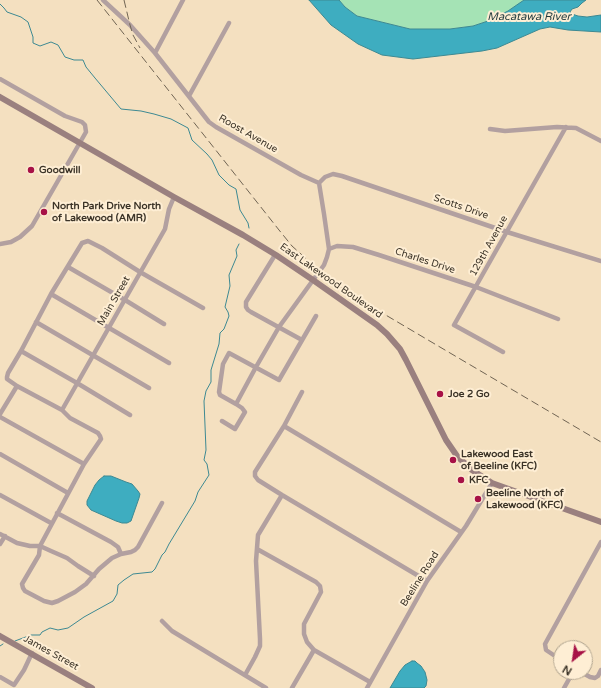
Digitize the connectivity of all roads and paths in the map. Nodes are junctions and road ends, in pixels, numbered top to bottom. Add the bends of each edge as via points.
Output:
1 (103, 0) edge
2 (183, 0) edge
3 (229, 23) dead end
4 (155, 53) junction
5 (0, 79) edge
6 (189, 96) junction
7 (0, 97) edge
8 (566, 127) junction
9 (490, 129) dead end
10 (601, 141) edge
11 (80, 142) junction
12 (319, 183) junction
13 (174, 197) junction
14 (507, 232) junction
15 (0, 244) edge
16 (329, 249) junction
17 (275, 255) junction
18 (601, 261) edge
19 (68, 267) junction
20 (140, 272) junction
21 (313, 280) junction
22 (476, 287) junction
23 (51, 294) junction
24 (125, 300) junction
25 (202, 308) dead end
26 (316, 316) dead end
27 (558, 319) dead end
28 (36, 322) junction
29 (164, 324) dead end
30 (280, 327) junction
31 (108, 328) junction
32 (302, 340) junction
33 (21, 351) junction
34 (503, 352) dead end
35 (93, 355) junction
36 (169, 363) dead end
37 (256, 367) junction
38 (77, 383) junction
39 (16, 386) junction
40 (149, 388) dead end
41 (302, 392) dead end
42 (236, 404) junction
43 (62, 410) junction
44 (0, 415) edge
45 (130, 415) dead end
46 (222, 421) dead end
47 (284, 426) junction
48 (0, 454) edge
49 (84, 464) junction
50 (492, 483) junction
51 (68, 493) junction
52 (0, 495) edge
53 (282, 495) junction
54 (162, 503) dead end
55 (57, 513) junction
56 (601, 522) edge
57 (51, 523) junction
58 (461, 532) junction
59 (2, 535) edge
60 (601, 542) edge
61 (0, 544) edge
62 (40, 546) junction
63 (257, 549) junction
64 (121, 554) junction
65 (94, 576) junction
66 (427, 581) junction
67 (162, 621) dead end
68 (0, 636) edge
69 (314, 650) junction
70 (32, 654) junction
71 (553, 655) edge
72 (601, 670) edge
73 (245, 675) junction
74 (0, 678) edge
75 (593, 678) edge
76 (370, 682) junction
77 (15, 686) edge
78 (92, 688) edge
79 (266, 688) edge
80 (292, 688) edge
81 (367, 688) edge

1 - 4 street, Roost Avenue
2 - 4 street
3 - 6 street
4 - 6 street, Roost Avenue
5 - 11 street via 65,116 82,122 86,132
6 - 12 street, Roost Avenue via 216,127
7 - 11 main road, East Lakewood Boulevard
8 - 9 street via 504,131
8 - 10 street via 576,128
8 - 14 street, 129th Avenue
11 - 13 main road, East Lakewood Boulevard
11 - 15 street via 32,226 20,237
12 - 14 street, Scotts Drive via 333,174 342,176
12 - 16 street
13 - 17 main road, East Lakewood Boulevard
13 - 20 street, Main Street via 165,229
14 - 18 street, Scotts Drive
14 - 22 street, 129th Avenue
16 - 21 street via 324,265
16 - 22 street, Charles Drive via 337,246 353,247
17 - 21 main road, East Lakewood Boulevard
17 - 30 street via 246,302 246,307
19 - 20 street via 82,243 88,241
19 - 23 street
19 - 24 street
20 - 24 street, Main Street
20 - 25 street
21 - 30 street
21 - 50 main road, East Lakewood Boulevard via 393,340 457,456
22 - 27 street, Charles Drive
22 - 34 street, 129th Avenue via 454,325
23 - 28 street
23 - 31 street
24 - 29 street
24 - 31 street, Main Street
26 - 32 street
28 - 33 street
28 - 35 street
30 - 32 street
30 - 37 street
31 - 35 street, Main Street
31 - 36 street
32 - 37 street via 279,380
33 - 38 street
33 - 39 street via 7,377
35 - 38 street, Main Street
35 - 40 street
37 - 42 street
37 - 42 street via 229,353 223,364 219,392
38 - 43 street, Main Street
38 - 45 street
39 - 43 street
39 - 44 street
41 - 47 street
42 - 46 street via 245,412 235,429
43 - 49 street via 70,418 100,436 101,439
44 - 49 street
47 - 53 street via 255,472 258,480
47 - 58 street
48 - 51 street
49 - 51 street
50 - 56 main road, East Lakewood Boulevard
50 - 58 street, Beeline Road
51 - 55 street
52 - 57 street
53 - 63 street via 258,536
53 - 66 street
54 - 64 street via 138,547
55 - 57 street
55 - 64 street via 111,542 118,547
57 - 62 street
58 - 66 street, Beeline Road
59 - 61 street
59 - 62 street via 23,545
60 - 71 street via 545,644 546,650
62 - 65 street via 67,558
62 - 65 street via 38,555 22,584 25,591 44,601 58,601 75,592
63 - 69 street via 320,586 321,592 303,629 307,642
63 - 73 street via 260,646
64 - 65 street via 99,569
66 - 76 street, Beeline Road
67 - 73 street via 172,631
68 - 70 main road, James Street
69 - 76 street
69 - 80 street
70 - 77 street
70 - 78 main road, James Street
72 - 75 street via 598,676
73 - 79 street
74 - 77 street
76 - 81 street, Beeline Road

